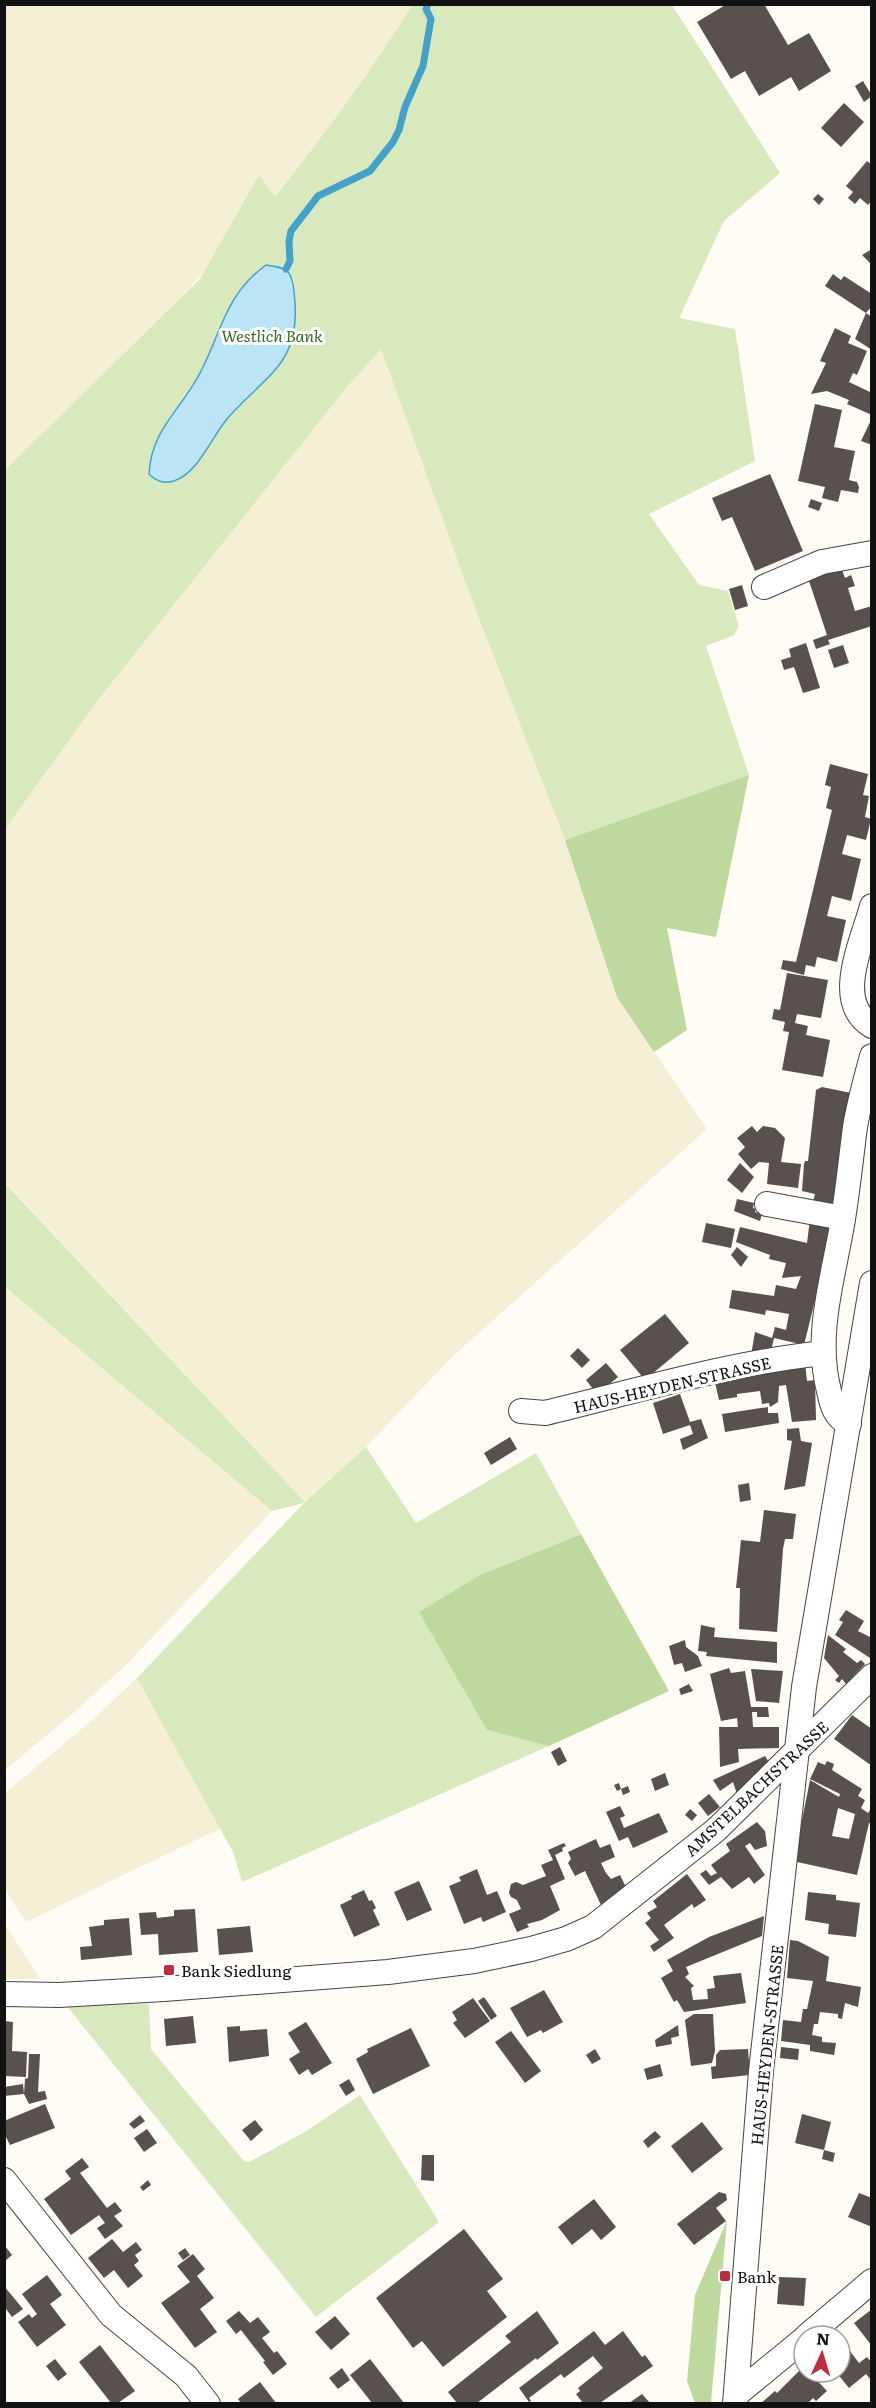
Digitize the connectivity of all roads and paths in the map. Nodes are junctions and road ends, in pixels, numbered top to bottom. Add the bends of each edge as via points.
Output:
1 (872, 553) edge
2 (764, 587) dead end
3 (872, 906) edge
4 (872, 1026) edge
5 (872, 1056) edge
6 (768, 1204) dead end
7 (843, 1218) junction
8 (872, 1283) edge
9 (823, 1353) junction
10 (521, 1411) dead end
11 (849, 1424) junction
12 (872, 1676) edge
13 (804, 1687) junction
14 (839, 1709) junction
15 (797, 1752) junction
16 (4, 1994) edge
17 (4, 2180) edge
18 (872, 2281) edge
19 (821, 2324) edge
20 (792, 2349) edge
21 (736, 2399) edge
22 (208, 2403) edge

1 - 2 street via 822,562
3 - 4 street via 855,964 851,995 854,1009
5 - 7 street via 856,1125
6 - 7 street
7 - 9 street via 825,1312
8 - 11 street, HAUS-HEYDEN-STRASSE
9 - 10 street, HAUS-HEYDEN-STRASSE via 733,1369 545,1413
9 - 11 street via 832,1405 839,1419
11 - 13 street, HAUS-HEYDEN-STRASSE
12 - 14 street, AMSTELBACHSTRASSE
13 - 14 street via 817,1707
13 - 15 street, HAUS-HEYDEN-STRASSE
14 - 15 street, AMSTELBACHSTRASSE
15 - 16 street, AMSTELBACHSTRASSE via 716,1830 593,1927 566,1939 474,1961 388,1972 164,1989
15 - 21 street, HAUS-HEYDEN-STRASSE via 761,2071
17 - 22 street via 111,2315 186,2376
18 - 19 street
20 - 21 street

